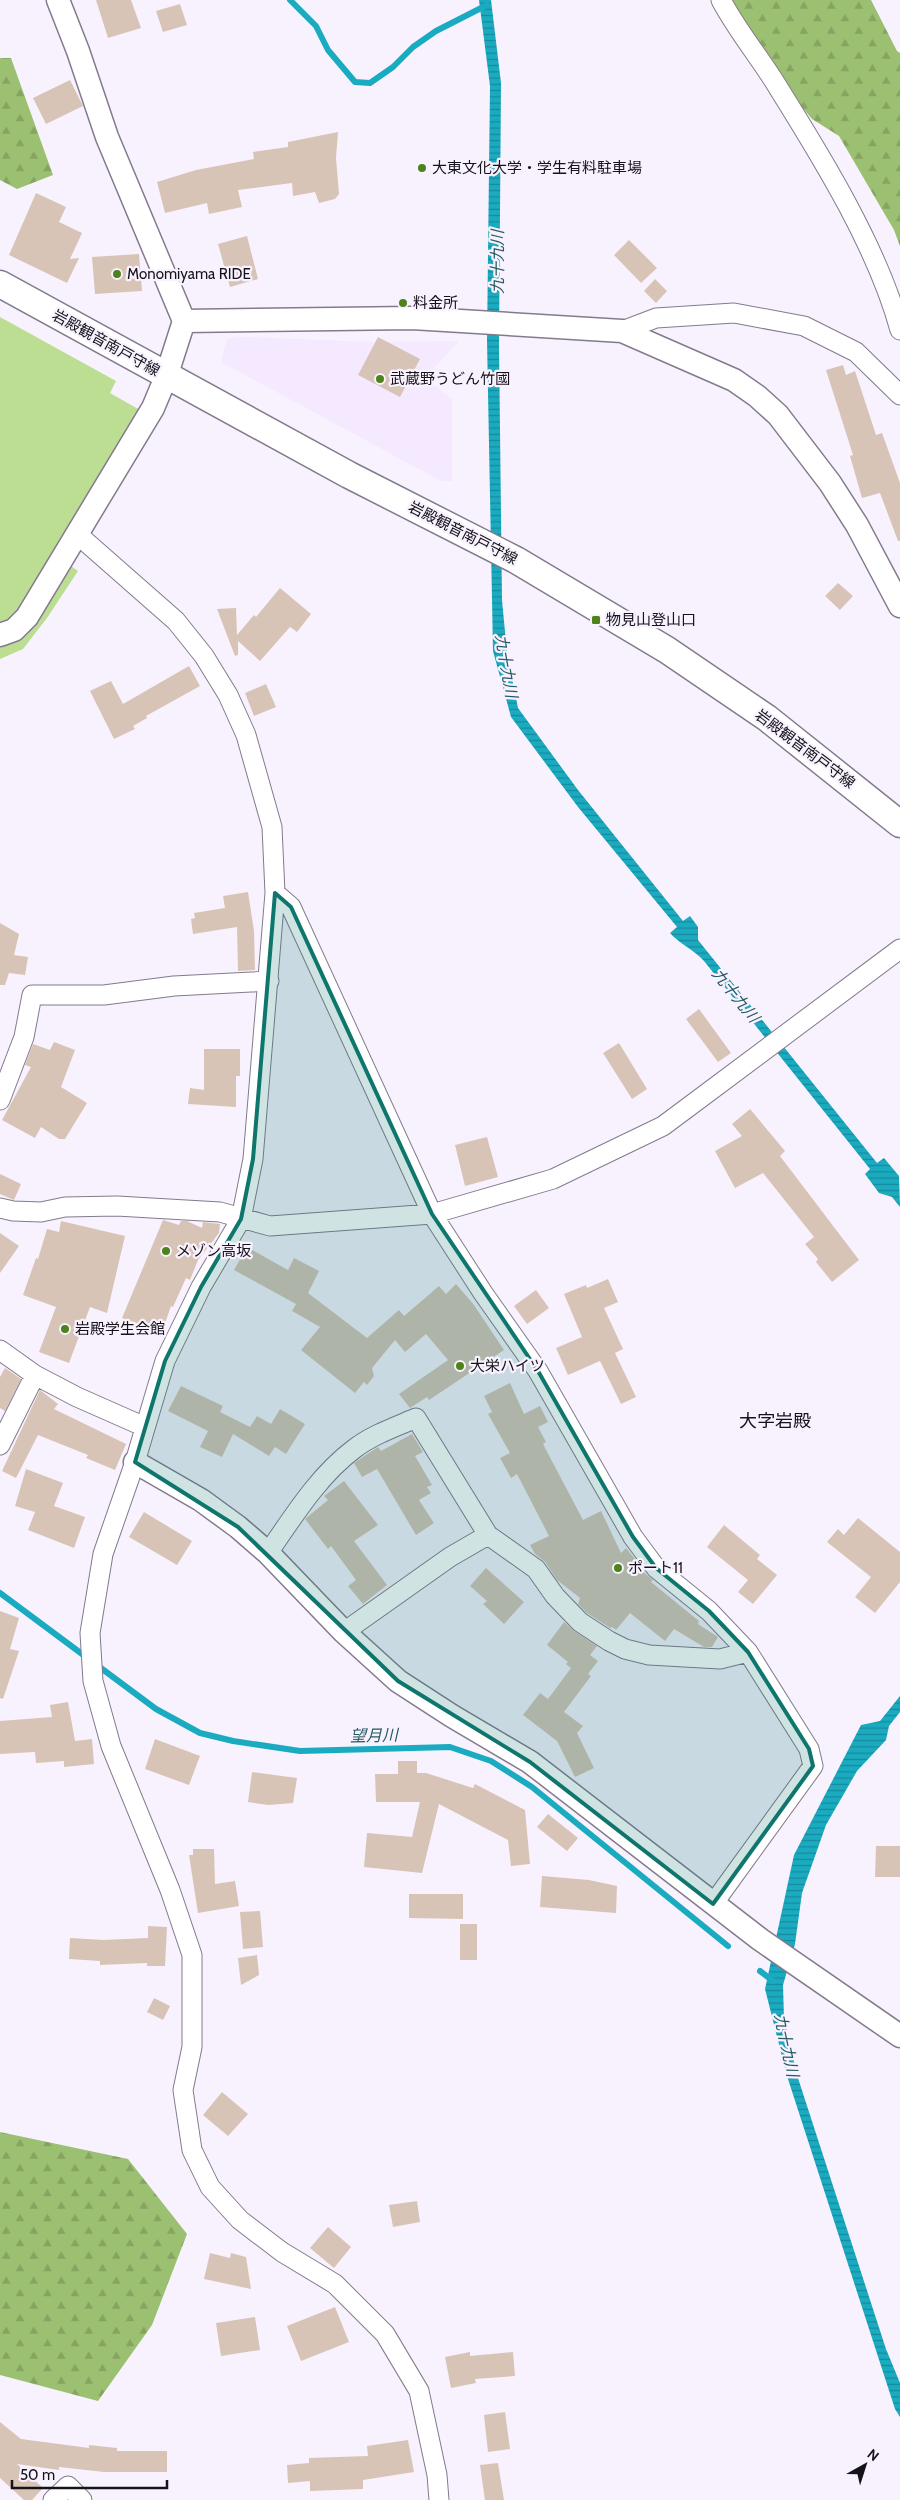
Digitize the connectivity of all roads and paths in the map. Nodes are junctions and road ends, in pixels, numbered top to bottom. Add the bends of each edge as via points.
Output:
1 (58, 0) edge
2 (721, 0) edge
3 (0, 284) edge
4 (184, 321) junction
5 (900, 330) edge
6 (622, 331) junction
7 (166, 377) junction
8 (900, 395) edge
9 (77, 534) junction
10 (900, 606) edge
11 (0, 636) edge
12 (900, 824) edge
13 (275, 893) junction
14 (900, 949) edge
15 (269, 981) junction
16 (0, 1100) edge
17 (0, 1208) edge
18 (432, 1214) junction
19 (241, 1219) junction
20 (0, 1350) edge
21 (35, 1375) junction
22 (145, 1427) junction
23 (0, 1446) edge
24 (135, 1462) junction
25 (488, 1535) junction
26 (268, 1554) junction
27 (344, 1632) junction
28 (748, 1652) junction
29 (713, 1904) junction
30 (900, 2036) edge
31 (53, 2500) edge
32 (82, 2500) edge
33 (439, 2500) edge

1 - 4 street via 107,137
2 - 5 street via 733,23 779,88 852,214
3 - 7 main road, 岩殿観音南戸守線
4 - 6 street via 412,318
4 - 7 street
6 - 8 street via 656,318 734,313 804,326 856,352
6 - 10 street via 734,380 778,415 830,483 857,525
7 - 9 street via 153,408
7 - 12 main road, 岩殿観音南戸守線 via 349,475 472,536 668,650 768,718
9 - 11 street via 27,617 14,630
9 - 13 street via 176,621 204,656 228,695 246,735 272,827
13 - 15 street
13 - 18 street via 291,907
14 - 18 street via 663,1126 553,1179
15 - 16 street via 174,986 104,995 32,995 24,1037
15 - 19 street via 253,1159
17 - 19 street via 41,1212 65,1207 117,1206 220,1212
18 - 19 street via 270,1226
18 - 28 street via 538,1372 639,1545 656,1568 709,1611
19 - 22 street via 201,1287 165,1361
20 - 21 street
21 - 22 street
21 - 23 street
22 - 24 street
24 - 26 street via 201,1500
24 - 33 street via 104,1554 90,1633 93,1680 111,1746 170,1890 192,1955 192,2047 182,2090 192,2150 210,2187 240,2220 282,2252 335,2284 385,2334 419,2391
25 - 26 street via 416,1418 354,1449 314,1490
25 - 27 street via 450,1557
25 - 28 street via 536,1569 555,1596 580,1622 625,1649 678,1658 720,1658
26 - 27 street
27 - 29 street via 398,1681 530,1762
28 - 29 street via 808,1749 813,1766
29 - 30 street
31 - 32 street via 68,2486

